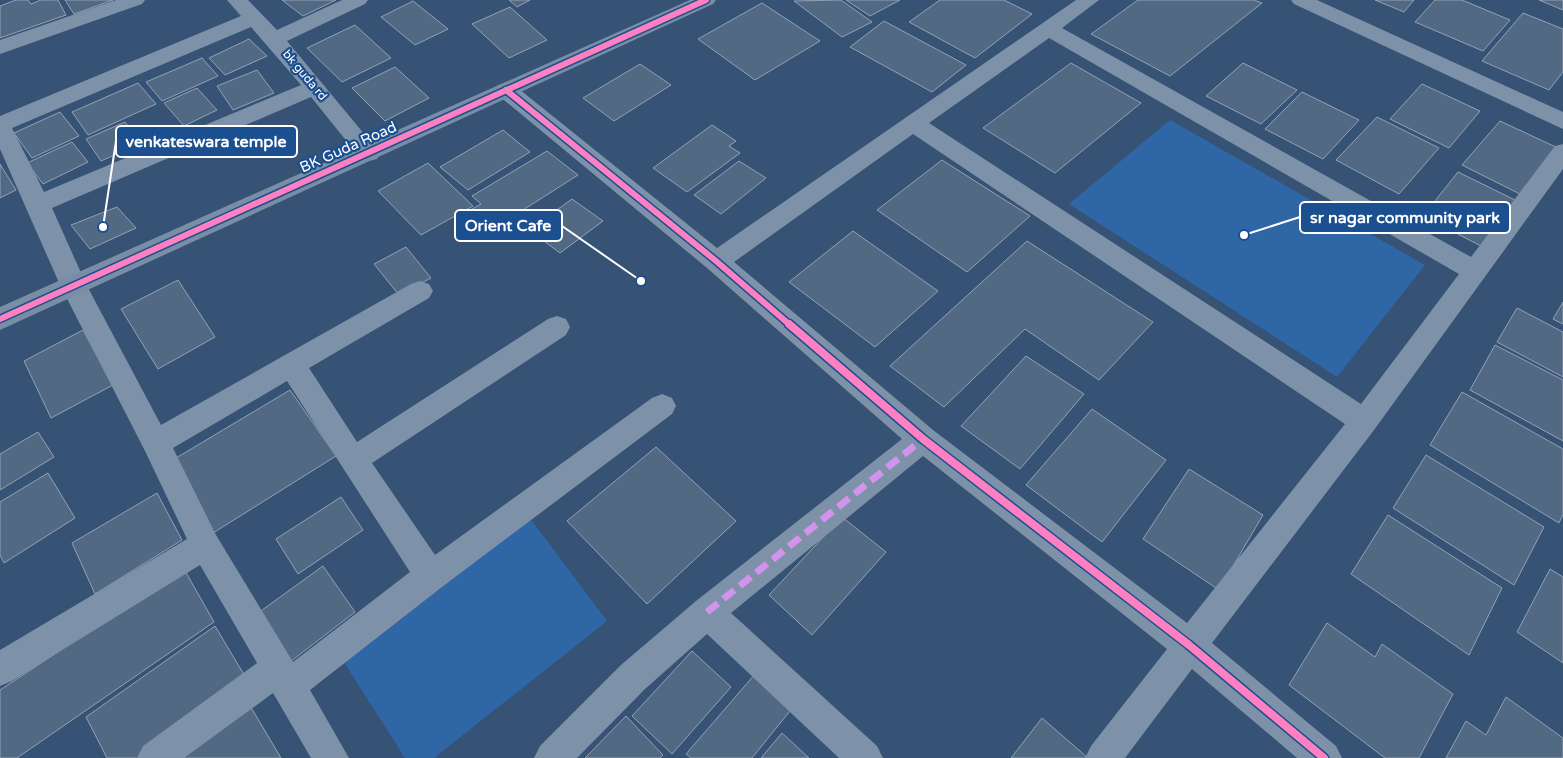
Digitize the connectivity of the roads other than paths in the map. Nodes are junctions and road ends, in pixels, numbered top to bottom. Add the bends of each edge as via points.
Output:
1 (135, 0) edge
2 (237, 0) edge
3 (358, 0) edge
4 (706, 0) edge
5 (1089, 0) edge
6 (1301, 0) edge
7 (255, 18) junction
8 (1048, 29) junction
9 (274, 38) junction
10 (0, 47) edge
11 (315, 87) junction
12 (506, 90) junction
13 (1563, 120) edge
14 (914, 124) junction
15 (0, 125) edge
16 (1563, 152) edge
17 (369, 153) junction
18 (38, 204) junction
19 (716, 261) junction
20 (1474, 271) junction
21 (73, 285) junction
22 (420, 291) dead end
23 (0, 319) edge
24 (557, 326) dead end
25 (292, 365) junction
26 (662, 406) dead end
27 (1364, 421) junction
28 (923, 439) junction
29 (156, 443) junction
30 (353, 460) junction
31 (205, 545) junction
32 (431, 576) junction
33 (707, 612) junction
34 (1189, 645) junction
35 (0, 669) edge
36 (282, 678) junction
37 (155, 758) edge
38 (330, 758) edge
39 (552, 758) edge
40 (865, 758) edge
41 (1103, 758) edge
42 (1324, 758) edge

1 - 10 street
2 - 7 street, bk guda rd
3 - 9 street
4 - 12 street, BK Guda Road
5 - 8 street
6 - 13 street
7 - 9 street, bk guda rd
7 - 15 street
8 - 14 street
8 - 20 street
9 - 11 street, bk guda rd
11 - 17 street, bk guda rd
11 - 18 street
12 - 17 street, BK Guda Road
12 - 19 street
14 - 19 street
14 - 27 street
15 - 18 street
16 - 20 street
17 - 21 street, BK Guda Road
18 - 21 street
19 - 28 street
20 - 27 street
21 - 23 street, BK Guda Road
21 - 29 street
22 - 25 street
24 - 30 street
25 - 29 street
25 - 30 street
26 - 32 street
27 - 34 street
28 - 33 street
28 - 34 street
29 - 31 street
30 - 32 street
31 - 35 street
31 - 36 street
32 - 36 street
33 - 39 street via 633,677
33 - 40 street
34 - 41 street
34 - 42 street
36 - 37 street
36 - 38 street

